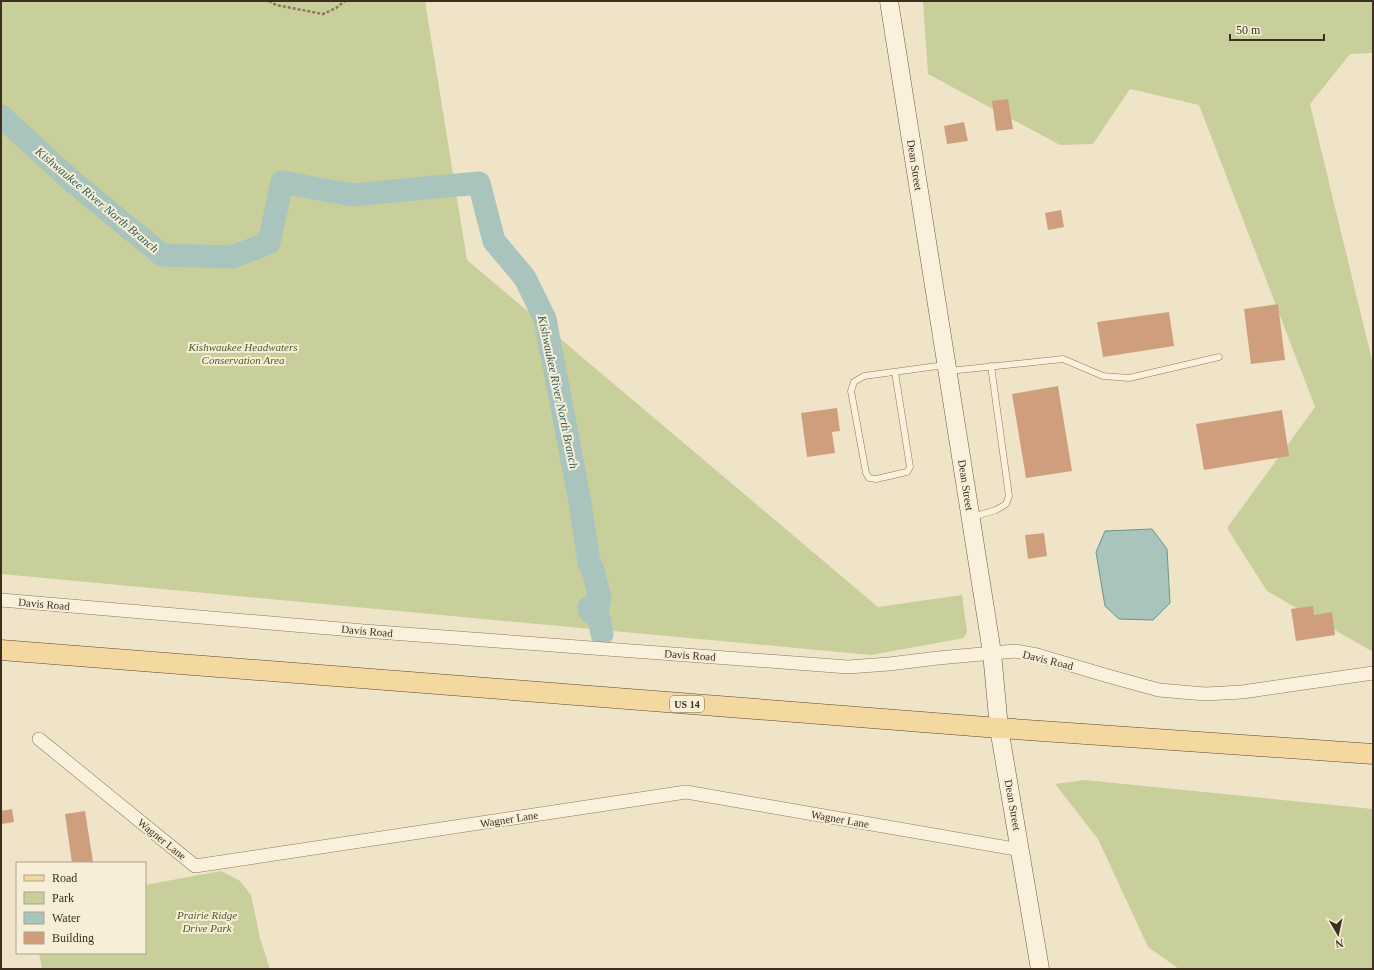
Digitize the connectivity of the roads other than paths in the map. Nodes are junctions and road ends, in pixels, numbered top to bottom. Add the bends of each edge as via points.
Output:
1 (889, 1) edge
2 (1219, 357) dead end
3 (991, 366) junction
4 (947, 368) junction
5 (895, 372) junction
6 (971, 517) junction
7 (1, 600) edge
8 (1, 650) edge
9 (992, 653) junction
10 (1373, 673) edge
11 (999, 728) junction
12 (39, 739) dead end
13 (1373, 754) edge
14 (1020, 850) junction
15 (1040, 969) edge

1 - 4 street, Dean Street
2 - 3 lane via 1129,378 1103,376 1064,359
3 - 4 lane
3 - 6 lane via 1009,496 1006,504 996,510
4 - 5 lane
4 - 6 street, Dean Street
5 - 5 lane via 864,376 854,382 851,391 869,478 876,479 907,472 910,467
6 - 9 street, Dean Street
7 - 9 street, Davis Road via 364,631 848,667
8 - 11 main road, US 14
9 - 10 street, Davis Road via 1015,651 1037,655 1159,690 1205,694 1242,692
9 - 11 street, Dean Street
11 - 13 main road, US 14
11 - 14 street, Dean Street
12 - 14 street, Wagner Lane via 195,866 686,792
14 - 15 street, Dean Street

